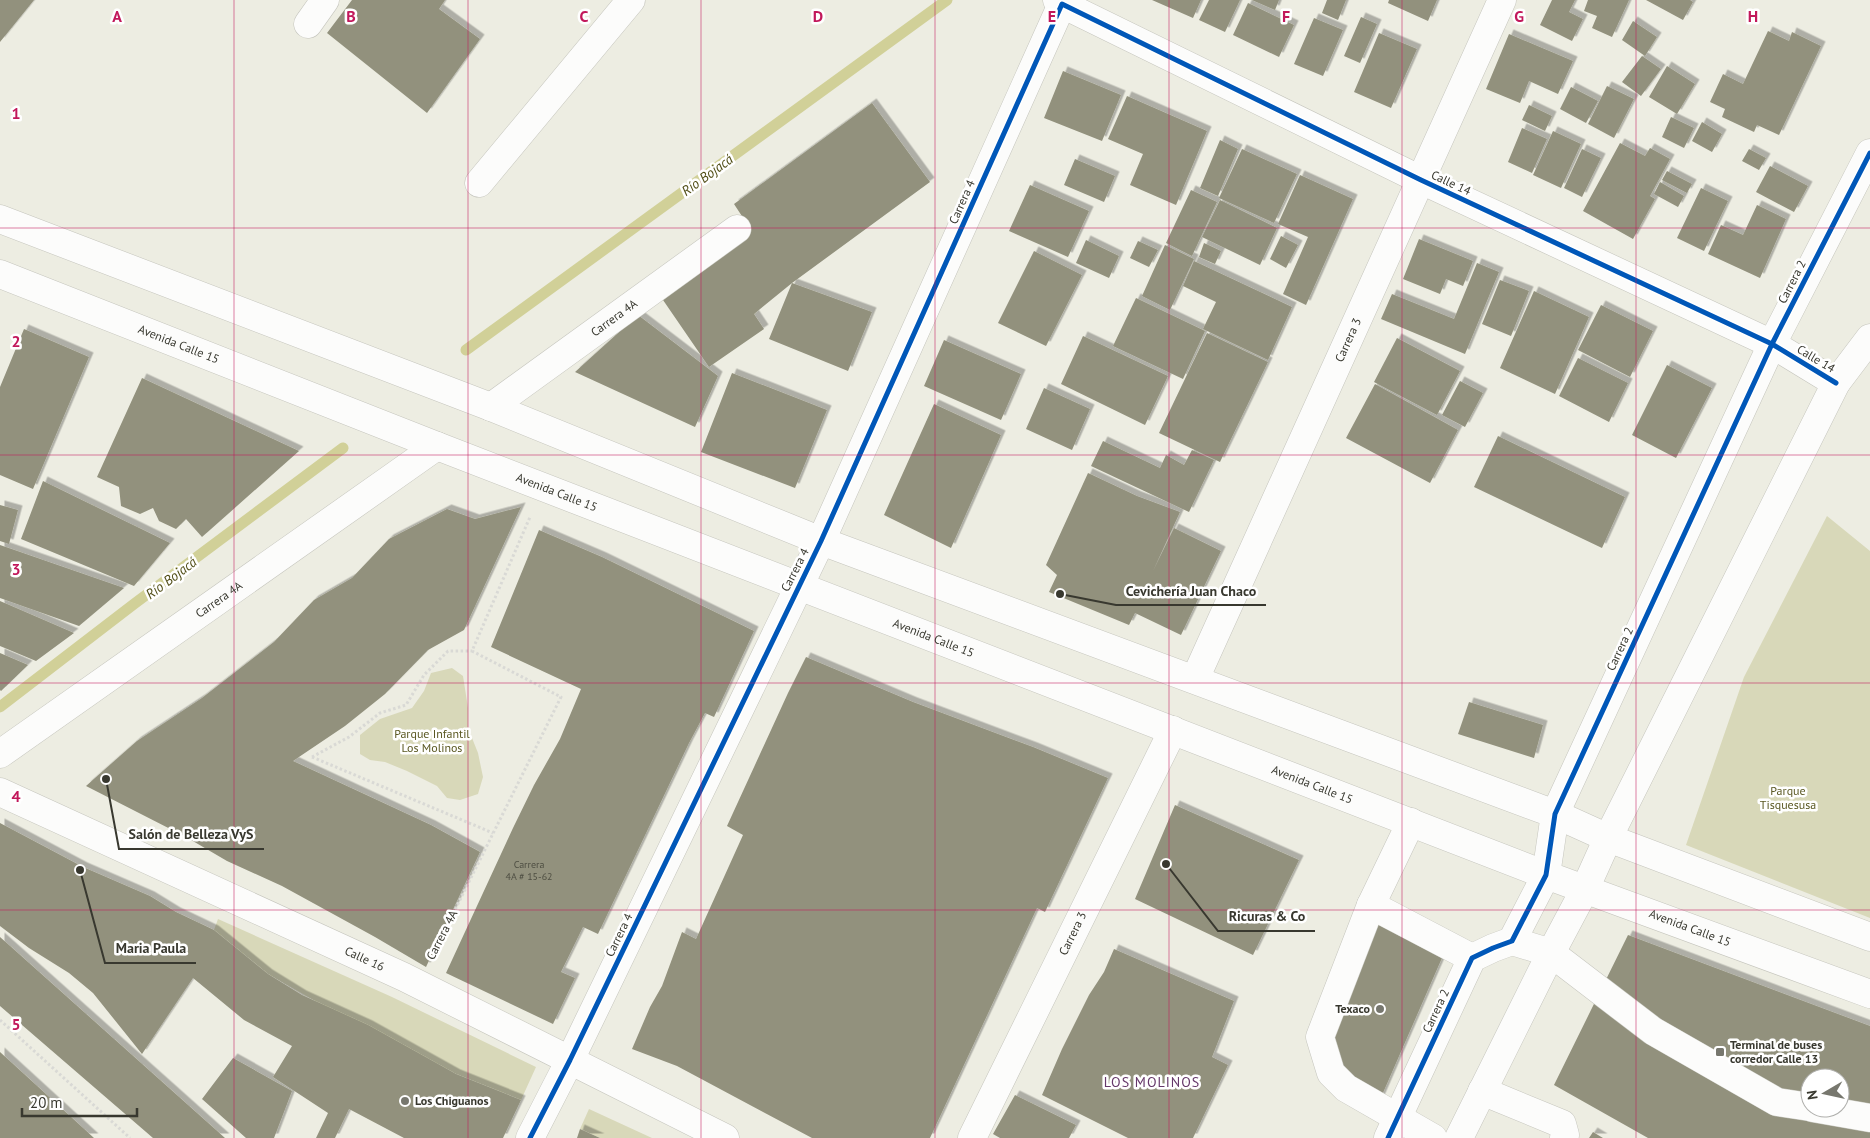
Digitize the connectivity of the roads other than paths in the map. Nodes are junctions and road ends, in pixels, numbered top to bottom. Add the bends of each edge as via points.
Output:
1 (325, 0) edge
2 (631, 0) edge
3 (1502, 0) edge
4 (1060, 2) edge
5 (308, 24) dead end
6 (1870, 153) edge
7 (1421, 180) junction
8 (479, 183) dead end
9 (0, 219) edge
10 (737, 229) dead end
11 (0, 274) edge
12 (1870, 338) edge
13 (1772, 344) junction
14 (1836, 383) junction
15 (491, 407) junction
16 (437, 446) junction
17 (821, 541) junction
18 (798, 585) junction
19 (1194, 679) junction
20 (1173, 730) junction
21 (0, 754) edge
22 (0, 792) edge
23 (1556, 814) junction
24 (1411, 822) junction
25 (1608, 838) junction
26 (1546, 875) junction
27 (1585, 890) junction
28 (1371, 905) junction
29 (1870, 936) edge
30 (1512, 941) junction
31 (1552, 952) junction
32 (1472, 958) junction
33 (1870, 994) edge
34 (570, 1060) junction
35 (1482, 1091) junction
36 (1800, 1106) edge
37 (1850, 1115) edge
38 (1870, 1118) edge
39 (1393, 1128) edge
40 (530, 1138) edge
41 (725, 1138) edge
42 (972, 1138) edge
43 (1434, 1138) edge
44 (1459, 1138) edge
45 (1564, 1138) edge

1 - 5 street
2 - 8 street
3 - 7 street, Carrera 3
4 - 7 street, Calle 14
4 - 17 street, Carrera 4
6 - 13 street, Carrera 2
7 - 13 street, Calle 14
7 - 19 street, Carrera 3
9 - 15 street
10 - 15 street, Carrera 4A
11 - 16 street, Avenida Calle 15
12 - 14 street
13 - 14 street, Calle 14
13 - 23 street, Carrera 2
14 - 25 street
15 - 17 street
16 - 18 street, Avenida Calle 15
16 - 21 street, Carrera 4A
17 - 18 street, Carrera 4
17 - 19 street
18 - 20 street, Avenida Calle 15
18 - 34 street, Carrera 4
19 - 23 street
20 - 24 street, Avenida Calle 15
20 - 42 street, Carrera 3
22 - 34 street, Calle 16 via 418,984
23 - 25 street
23 - 26 street, Carrera 2
24 - 26 street, Avenida Calle 15
24 - 28 street
25 - 27 street
25 - 29 street
26 - 27 street, Avenida Calle 15
26 - 30 street, Carrera 2
27 - 31 street
27 - 33 street, Avenida Calle 15
28 - 32 street
28 - 39 street via 1320,1037 1331,1072
30 - 31 street
30 - 32 street
31 - 35 street
31 - 36 street via 1652,1031 1778,1102
32 - 39 street, Carrera 2
34 - 40 street, Carrera 4
34 - 41 street, Calle 16
35 - 44 street
35 - 45 street via 1562,1124
37 - 38 street
39 - 43 street

